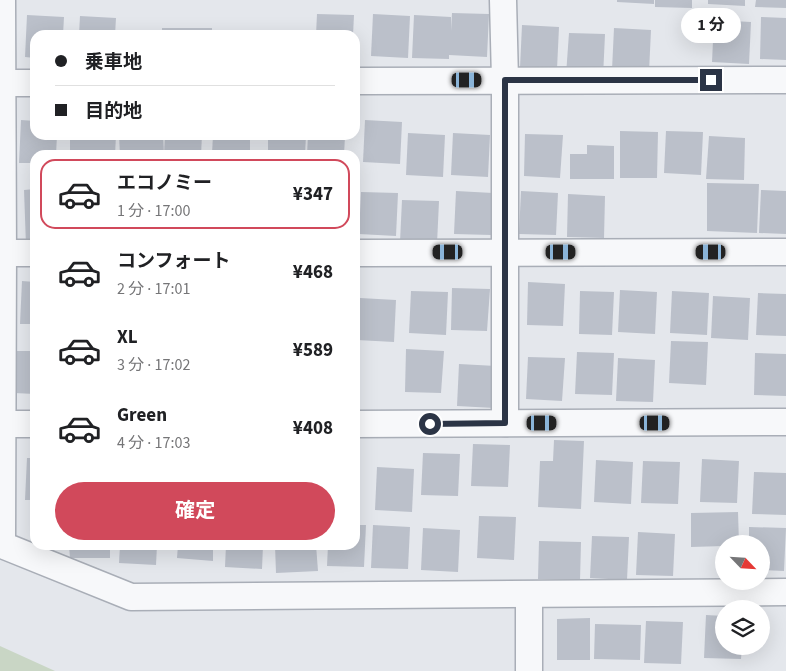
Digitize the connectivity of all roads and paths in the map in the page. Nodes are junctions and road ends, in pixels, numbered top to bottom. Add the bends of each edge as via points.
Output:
1 (2, 0) edge
2 (503, 0) edge
3 (505, 80) junction
4 (786, 80) edge
5 (360, 81) edge
6 (1, 83) edge
7 (30, 83) edge
8 (360, 252) edge
9 (504, 252) junction
10 (786, 252) edge
11 (2, 253) edge
12 (30, 253) edge
13 (786, 422) edge
14 (505, 423) junction
15 (4, 424) junction
16 (30, 424) edge
17 (360, 424) edge
18 (786, 592) edge
19 (529, 595) junction
20 (530, 671) edge

1 - 6 street
2 - 3 street
3 - 4 street
3 - 5 street
3 - 9 street
6 - 7 street
6 - 11 street
8 - 9 street
9 - 10 street
9 - 14 street
11 - 12 street
11 - 15 street
13 - 14 street
14 - 17 street
15 - 16 street
15 - 19 street via 2,545 131,597
18 - 19 street
19 - 20 street

